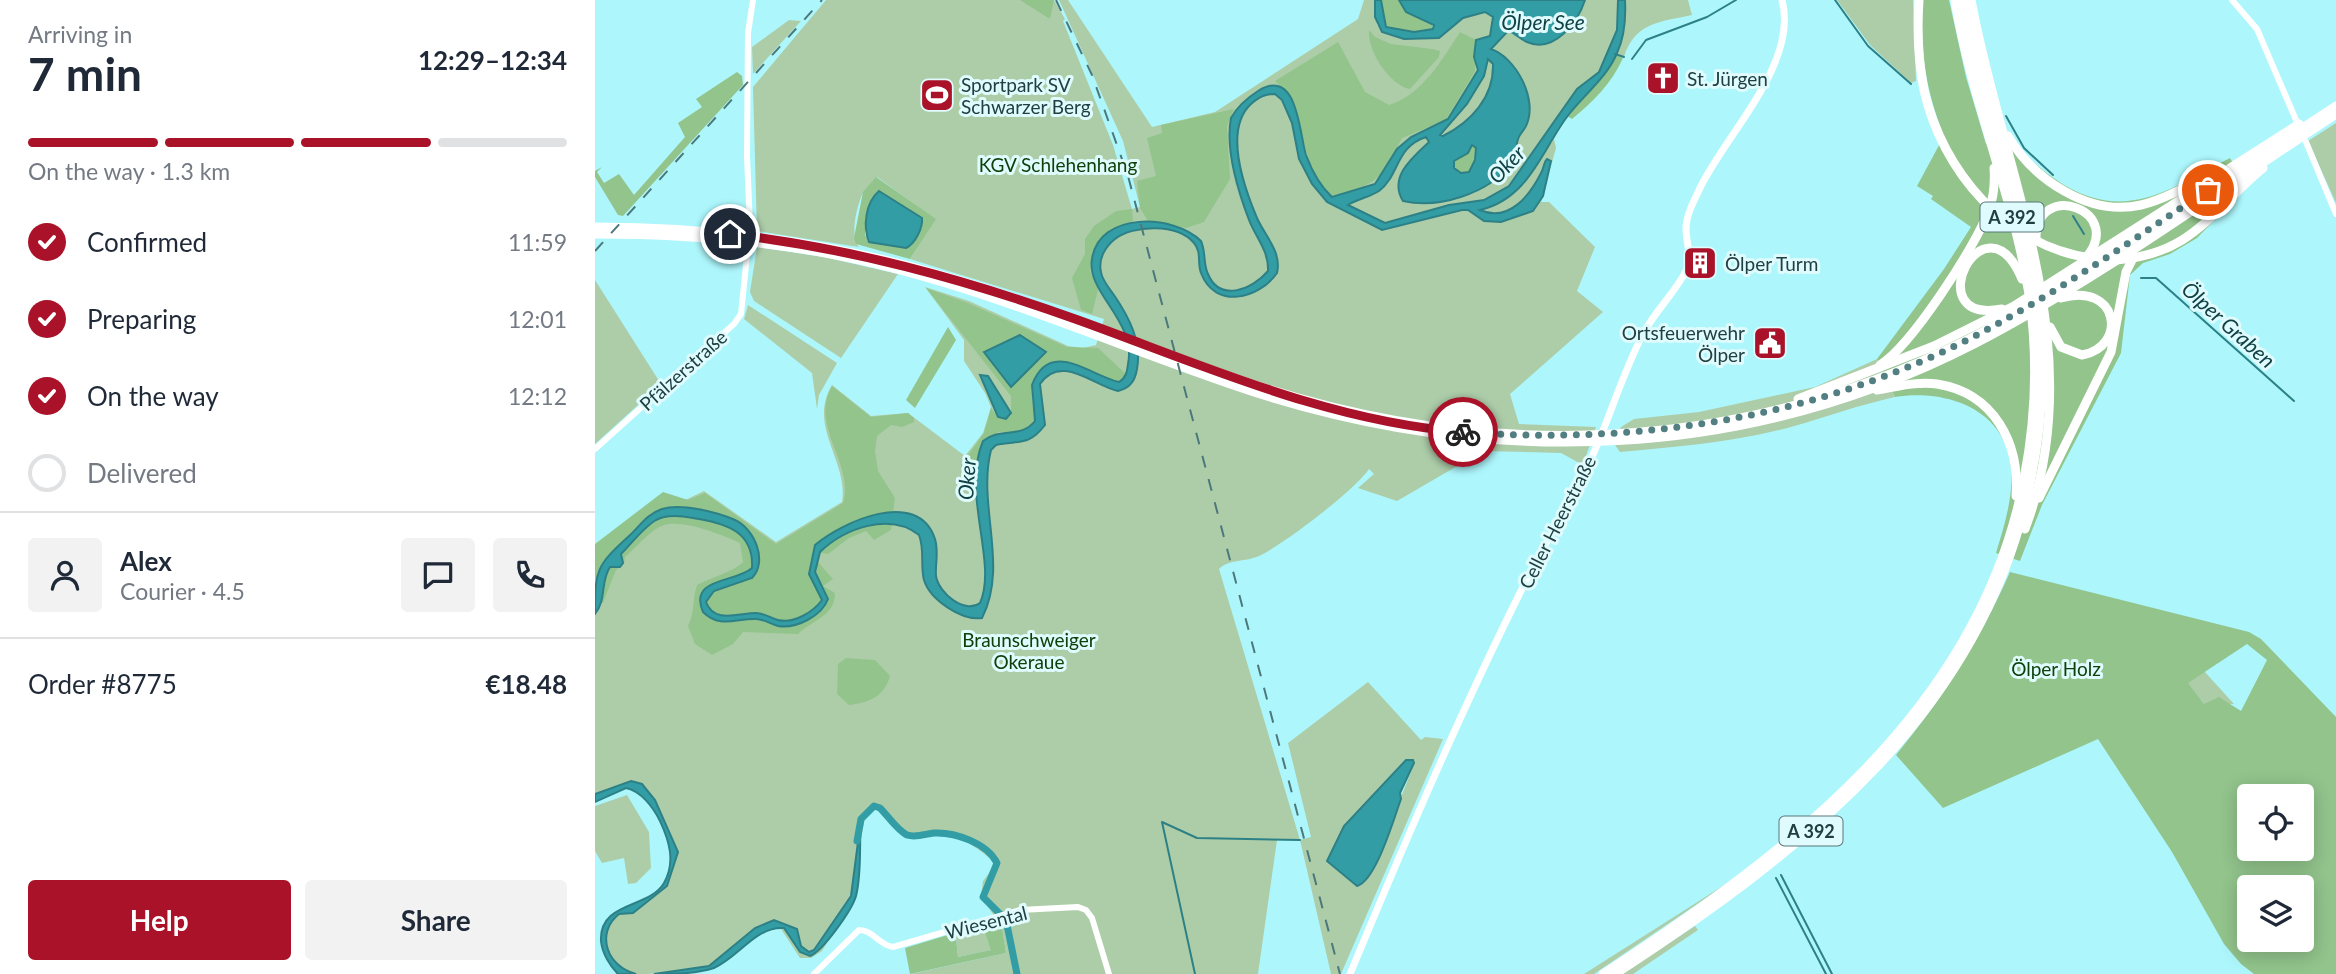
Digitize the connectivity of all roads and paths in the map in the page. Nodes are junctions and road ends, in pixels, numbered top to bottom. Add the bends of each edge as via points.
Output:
1 (753, 0) edge
2 (1782, 0) edge
3 (1919, 0) edge
4 (1955, 0) edge
5 (1962, 0) edge
6 (1971, 0) edge
7 (2232, 0) edge
8 (2336, 104) edge
9 (2336, 114) edge
10 (2001, 124) junction
11 (2301, 130) junction
12 (1991, 142) junction
13 (2254, 150) junction
14 (2336, 214) edge
15 (595, 227) edge
16 (595, 234) edge
17 (2150, 237) junction
18 (2036, 256) junction
19 (2074, 269) junction
20 (2053, 291) junction
21 (2029, 293) junction
22 (2045, 312) junction
23 (2015, 313) junction
24 (1079, 324) junction
25 (1856, 378) junction
26 (1851, 395) junction
27 (1806, 403) junction
28 (1784, 409) junction
29 (1615, 438) junction
30 (595, 449) edge
31 (2032, 508) junction
32 (2007, 547) junction
33 (2004, 575) junction
34 (814, 974) edge
35 (1109, 974) edge
36 (1350, 974) edge
37 (1603, 974) edge
38 (1615, 974) edge

1 - 30 street, Pfälzerstraße via 748,33 750,226 743,307 738,320
2 - 36 main road, Celler Heerstraße via 1787,22 1782,45 1690,212 1687,271 1633,353 1583,477 1531,571 1422,804
3 - 11 highway via 1919,58 1929,107 1945,146 1973,188 2018,230 2065,253 2128,259 2181,241 2204,226
4 - 12 highway, A 392
5 - 33 highway via 2023,232 2039,318 2041,395 2035,454 2027,502
6 - 10 highway, A 392
7 - 11 street via 2257,29
8 - 11 highway
9 - 11 highway
10 - 13 highway via 2022,158 2040,174 2073,194 2108,206 2139,206 2158,200
10 - 18 highway, A 392
11 - 13 highway
11 - 14 street
11 - 17 highway
11 - 20 highway
12 - 21 highway, A 392
12 - 25 highway via 1994,190 1979,229 1903,347
13 - 19 highway
15 - 24 highway via 680,229 847,251 942,275
16 - 24 highway via 729,240 845,257
17 - 20 highway
17 - 31 highway via 2126,272 2111,352
18 - 19 highway via 2037,225 2044,214 2060,205 2076,206 2092,219 2096,236 2091,251
18 - 22 highway, A 392
19 - 20 highway
20 - 22 highway via 2099,300 2110,317 2108,337 2093,352 2071,353 2057,343
20 - 23 highway
20 - 23 highway
21 - 23 highway via 2017,266 2005,254 1984,251 1969,259 1959,279 1969,303
21 - 32 highway, A 392 via 2033,416 2023,485
22 - 31 highway, A 392 via 2046,424
23 - 25 highway
23 - 26 highway via 1952,355
23 - 27 highway via 1896,371
24 - 29 highway via 1311,409 1491,441
25 - 27 highway
26 - 27 highway
26 - 32 highway via 1938,384 1969,395 1988,409 2005,430 2015,459 2015,498
27 - 28 highway
28 - 29 highway
28 - 29 highway via 1681,435
31 - 33 highway, A 392
32 - 37 highway, A 392 via 1953,660 1867,770 1762,864
33 - 38 highway, A 392 via 1953,673 1871,775 1766,869
34 - 35 street, Wiesental via 854,933 866,930 893,947 1011,912 1078,907 1092,918

